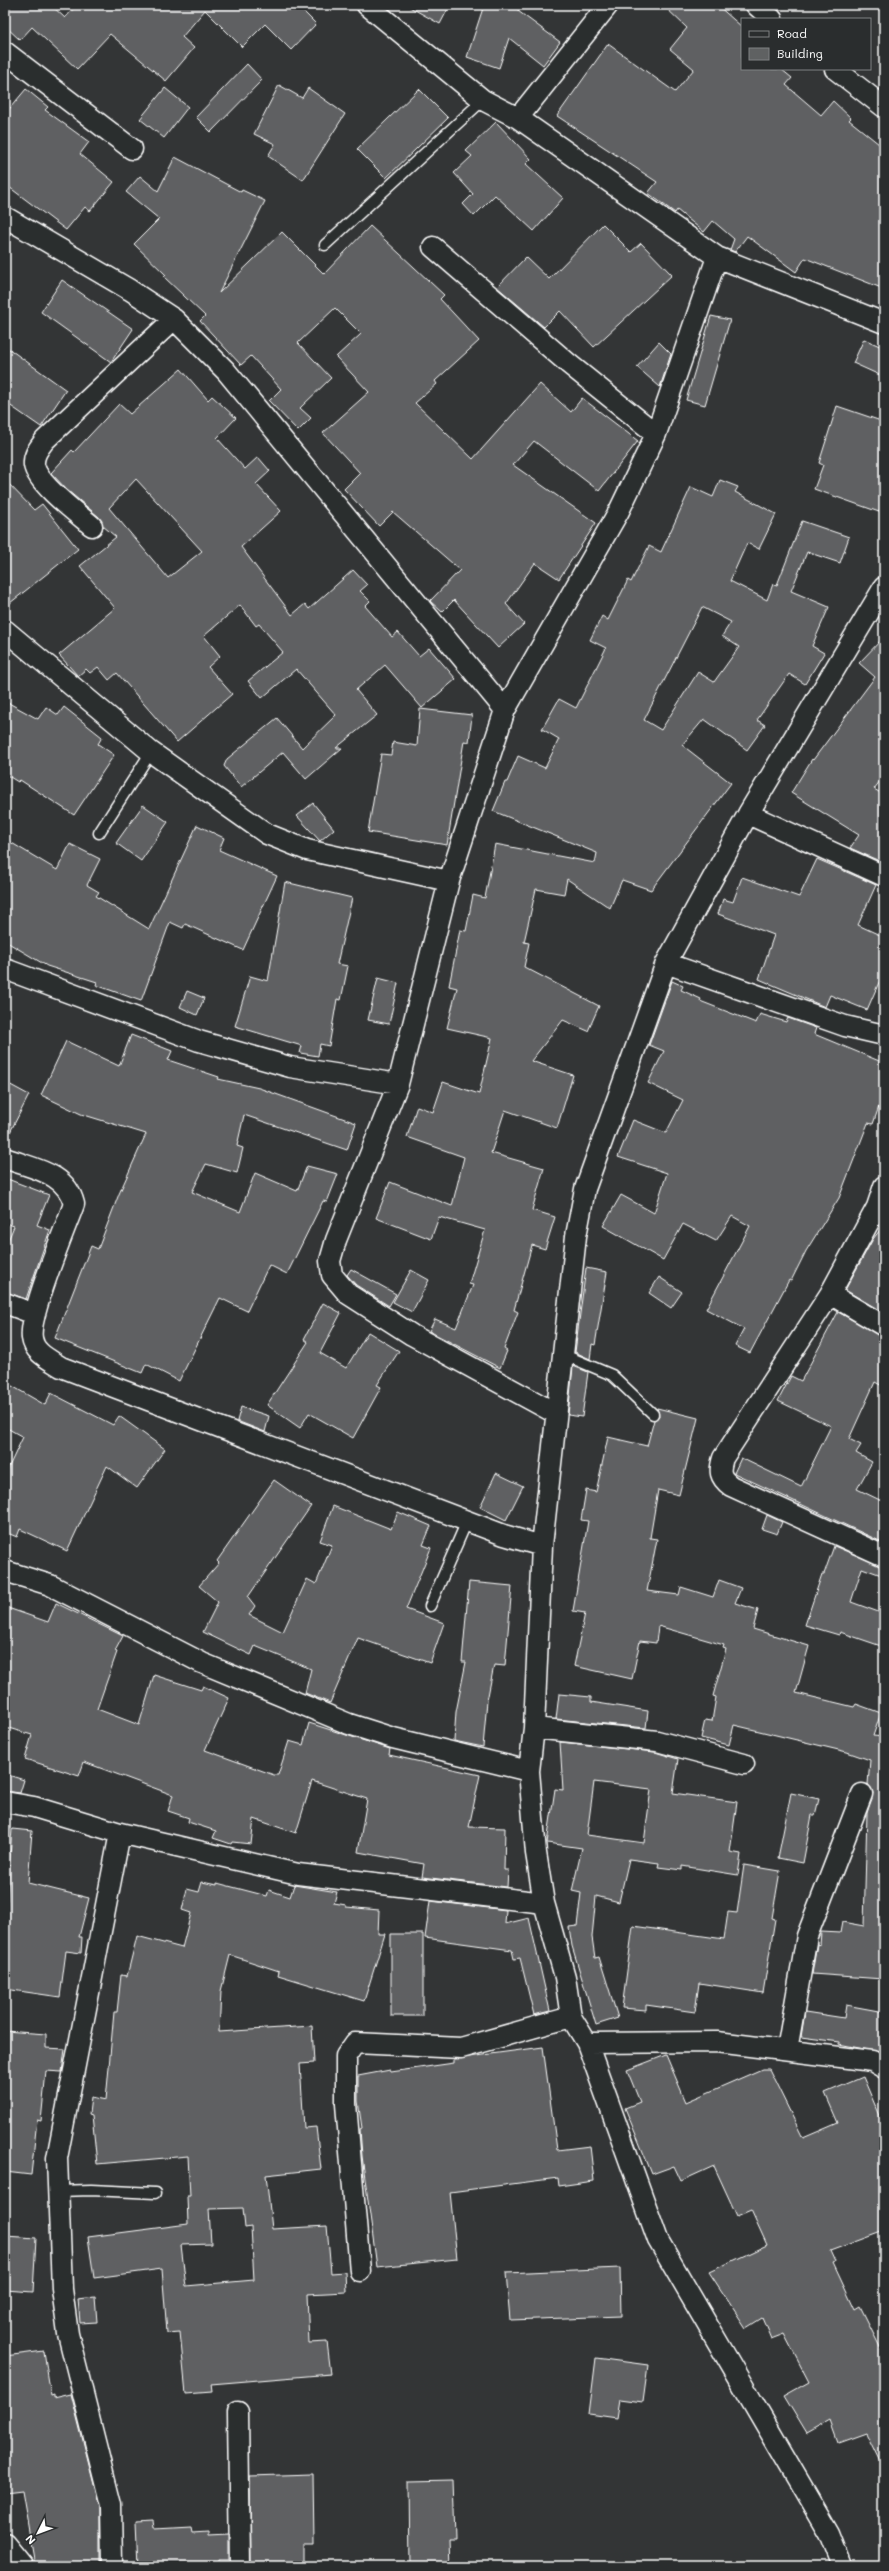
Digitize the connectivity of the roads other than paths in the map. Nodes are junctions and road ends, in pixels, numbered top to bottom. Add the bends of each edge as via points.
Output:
1 (367, 5) edge
2 (608, 5) edge
3 (756, 5) edge
4 (771, 18) edge
5 (5, 52) edge
6 (836, 70) edge
7 (483, 100) junction
8 (884, 107) edge
9 (518, 118) junction
10 (132, 149) dead end
11 (5, 217) edge
12 (325, 245) dead end
13 (433, 247) dead end
14 (717, 257) junction
15 (174, 319) junction
16 (884, 323) edge
17 (656, 434) junction
18 (92, 526) dead end
19 (884, 587) edge
20 (5, 630) edge
21 (505, 710) junction
22 (151, 752) junction
23 (748, 814) junction
24 (99, 833) dead end
25 (884, 876) edge
26 (448, 881) junction
27 (666, 963) junction
28 (5, 969) edge
29 (884, 1035) edge
30 (398, 1084) junction
31 (5, 1158) edge
32 (884, 1186) edge
33 (880, 1209) edge
34 (830, 1294) junction
35 (5, 1303) edge
36 (34, 1314) junction
37 (884, 1326) edge
38 (562, 1354) junction
39 (556, 1413) junction
40 (653, 1414) dead end
41 (467, 1521) junction
42 (542, 1546) junction
43 (884, 1556) edge
44 (5, 1571) edge
45 (430, 1606) dead end
46 (534, 1728) junction
47 (744, 1764) dead end
48 (529, 1771) junction
49 (862, 1794) dead end
50 (5, 1802) edge
51 (120, 1833) junction
52 (544, 1903) junction
53 (571, 2017) junction
54 (587, 2043) junction
55 (787, 2050) junction
56 (884, 2068) edge
57 (58, 2191) junction
58 (155, 2193) dead end
59 (360, 2271) dead end
60 (238, 2412) dead end
61 (5, 2544) edge
62 (23, 2566) edge
63 (112, 2566) edge
64 (240, 2566) edge
65 (842, 2566) edge

1 - 7 street
2 - 9 street
3 - 4 street
5 - 10 street
6 - 8 street
7 - 9 street
7 - 12 lane
9 - 14 street
11 - 15 street via 130,290
13 - 17 street via 569,364
14 - 16 street
14 - 17 street
15 - 18 street via 45,440 36,453 34,466 44,483
15 - 21 street via 226,371
17 - 21 street via 619,511
19 - 23 street
20 - 22 street
21 - 26 street
22 - 24 lane
22 - 26 street via 267,834 307,850
23 - 25 street
23 - 27 street
26 - 30 street
27 - 29 street via 845,1026
27 - 38 street via 585,1190 576,1236
28 - 30 street via 199,1040 290,1066
30 - 39 street via 336,1240 330,1261 332,1275 348,1294 412,1335
31 - 36 street via 59,1178 71,1190 74,1204
32 - 33 street
33 - 34 street
34 - 37 street
34 - 43 street via 723,1458 720,1469 722,1479 731,1486
35 - 36 street
36 - 41 street via 32,1338 39,1354 61,1367
38 - 39 street
38 - 40 lane via 612,1374
39 - 42 street
41 - 42 street
41 - 45 lane
42 - 46 street
44 - 48 street via 50,1585 202,1663 349,1724 393,1738
46 - 47 street via 657,1741
46 - 48 street
48 - 52 street via 536,1853
49 - 55 street via 807,1936
50 - 51 street via 34,1807
51 - 52 street via 334,1880
51 - 57 street via 57,2158
52 - 53 street via 565,1977
53 - 54 street
53 - 59 street via 462,2048 355,2043 346,2056 346,2104
54 - 55 street via 717,2042
54 - 65 street via 658,2240 829,2533
55 - 56 street via 872,2061
57 - 58 lane
57 - 63 street via 62,2289 68,2334 111,2505
60 - 64 street
61 - 62 street

